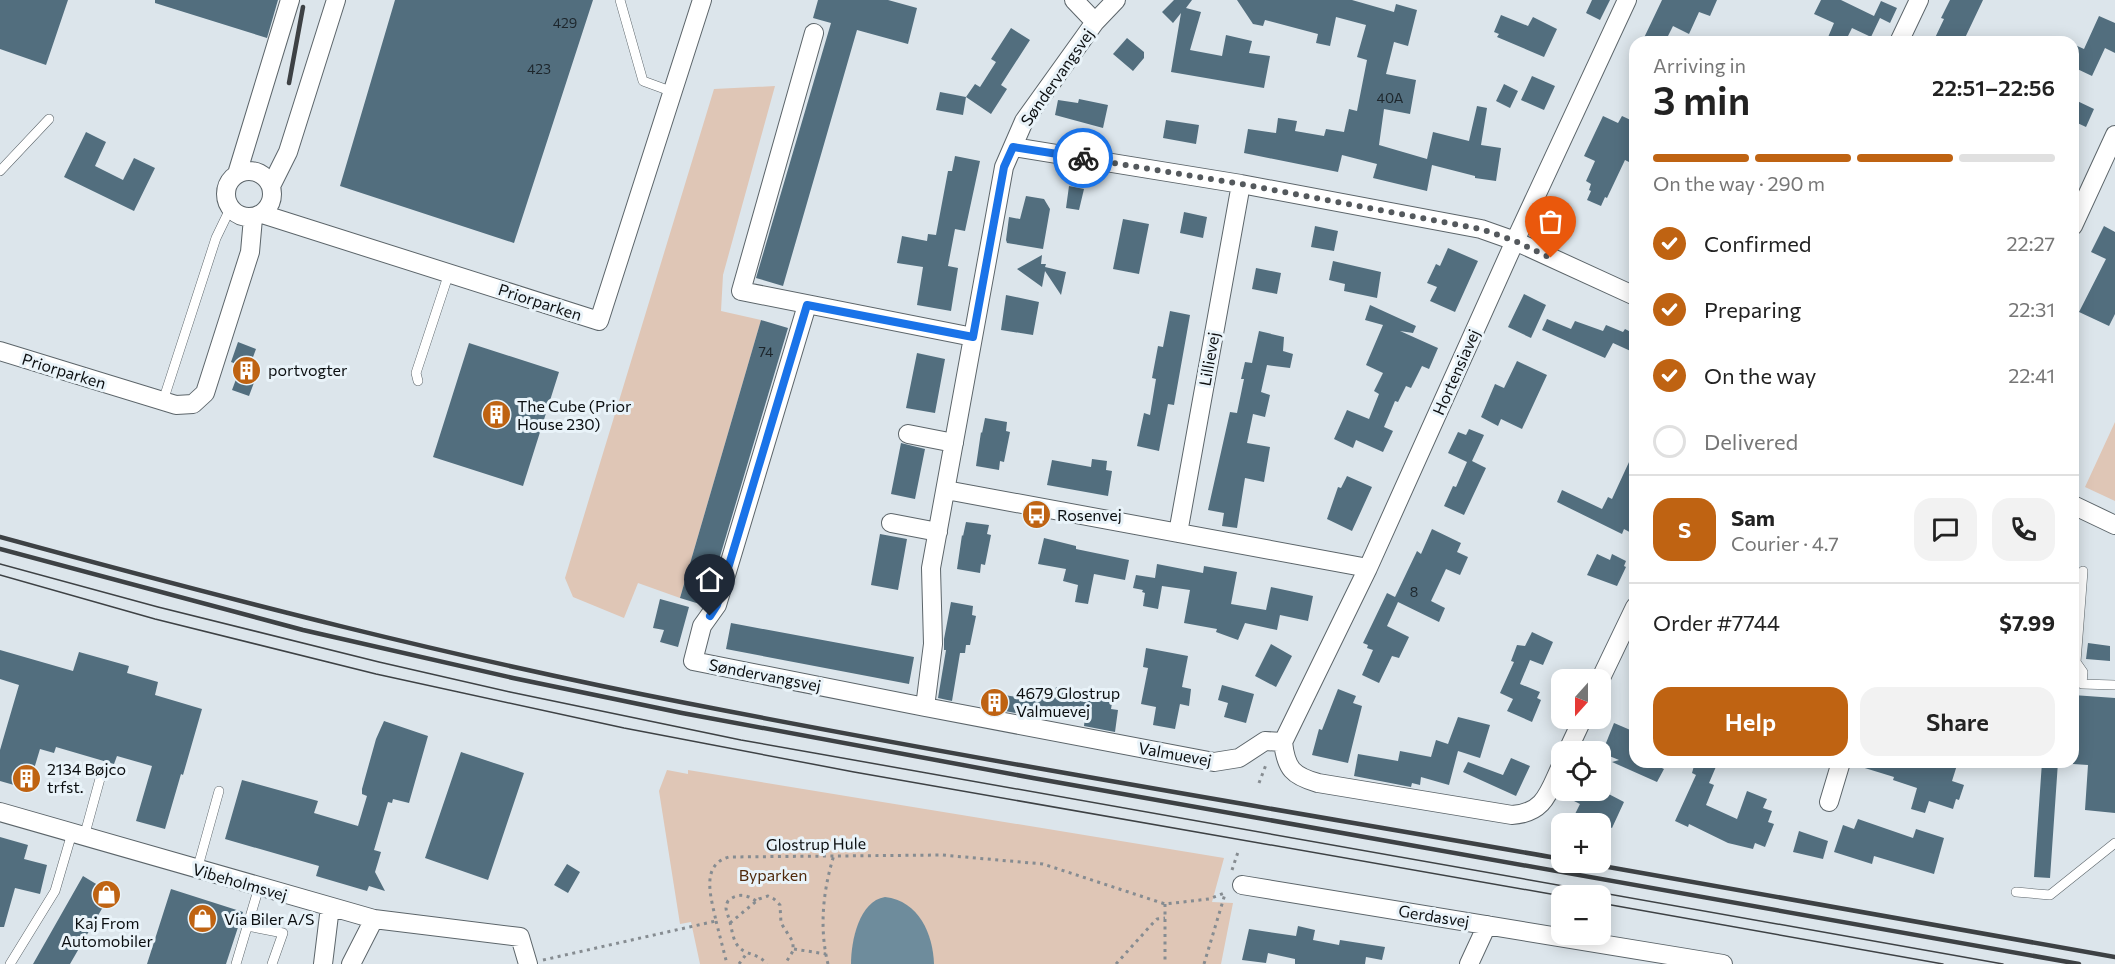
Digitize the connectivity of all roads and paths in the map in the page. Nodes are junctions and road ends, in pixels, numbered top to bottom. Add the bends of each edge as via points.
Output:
1 (290, 0) edge
2 (336, 0) edge
3 (621, 0) edge
4 (702, 0) edge
5 (1074, 0) edge
6 (1116, 0) edge
7 (1627, 0) edge
8 (1919, 0) edge
9 (1095, 22) junction
10 (814, 33) dead end
11 (1902, 36) edge
12 (673, 92) junction
13 (49, 119) dead end
14 (2115, 135) edge
15 (1013, 147) junction
16 (0, 171) edge
17 (237, 174) junction
18 (1241, 184) junction
19 (271, 186) junction
20 (230, 209) junction
21 (2079, 213) edge
22 (257, 216) junction
23 (1515, 241) junction
24 (449, 273) junction
25 (1629, 294) edge
26 (807, 305) junction
27 (973, 337) junction
28 (0, 351) edge
29 (418, 381) dead end
30 (163, 401) junction
31 (908, 434) dead end
32 (954, 443) junction
33 (946, 490) junction
34 (2079, 508) edge
35 (891, 523) dead end
36 (2115, 525) edge
37 (938, 532) junction
38 (1178, 533) junction
39 (1368, 568) junction
40 (2083, 571) dead end
41 (1629, 620) edge
42 (2079, 623) edge
43 (2079, 667) edge
44 (1605, 669) edge
45 (2115, 685) edge
46 (925, 707) junction
47 (1283, 742) junction
48 (1839, 768) edge
49 (101, 775) dead end
50 (1551, 785) edge
51 (219, 791) dead end
52 (1828, 802) dead end
53 (0, 812) edge
54 (78, 835) junction
55 (2115, 843) edge
56 (1238, 852) dead end
57 (834, 855) junction
58 (197, 870) junction
59 (1234, 880) junction
60 (259, 887) junction
61 (2016, 892) dead end
62 (1225, 893) junction
63 (756, 901) junction
64 (1165, 904) junction
65 (330, 907) junction
66 (1165, 918) junction
67 (374, 920) junction
68 (716, 921) junction
69 (730, 922) junction
70 (1487, 925) junction
71 (247, 926) junction
72 (794, 949) junction
73 (747, 953) junction
74 (826, 954) junction
75 (1623, 956) edge
76 (10, 964) edge
77 (236, 964) edge
78 (272, 964) edge
79 (323, 964) edge
80 (351, 964) edge
81 (528, 964) edge
82 (728, 964) edge
83 (739, 964) edge
84 (766, 964) edge
85 (785, 964) edge
86 (828, 964) edge
87 (1116, 964) edge
88 (1165, 964) edge
89 (1204, 964) edge
90 (1469, 964) edge
91 (1723, 964) edge

1 - 17 street
2 - 19 street via 288,152
3 - 12 lane via 643,81
4 - 12 street, Priorparken
5 - 9 street
6 - 9 street, Søndervangsvej
7 - 23 street, Hortensiavej
8 - 11 street
9 - 15 street, Søndervangsvej via 1024,121
10 - 26 street via 741,291
12 - 24 street, Priorparken via 599,321
13 - 16 lane
14 - 21 street
15 - 18 street
15 - 27 street, Søndervangsvej via 1004,167
17 - 19 street via 257,172
17 - 20 street via 226,190
18 - 23 street via 1481,229
18 - 38 street, Lillievej
19 - 22 street via 271,201
20 - 22 street via 244,218
20 - 30 lane via 216,238
22 - 24 street, Priorparken
22 - 30 street, Priorparken via 205,393 188,405
23 - 25 street
23 - 39 street, Hortensiavej
24 - 29 lane via 416,373
26 - 27 street
26 - 46 street, Søndervangsvej via 717,605 702,626 693,661
27 - 32 street, Søndervangsvej
28 - 30 street, Priorparken
31 - 32 street
32 - 33 street, Søndervangsvej
33 - 37 street, Søndervangsvej
33 - 38 street
34 - 36 street
35 - 37 street
37 - 46 street, Søndervangsvej via 931,568 933,644
38 - 39 street
39 - 47 street, Hortensiavej
40 - 42 lane
41 - 44 street
43 - 45 lane via 2082,684
46 - 47 street, Valmuevej via 1214,762 1239,758 1265,741
47 - 50 street via 1285,760 1302,779 1504,814 1527,813 1540,806
48 - 52 street
49 - 54 lane
51 - 58 lane
53 - 54 street, Vibeholmsvej
54 - 58 street, Vibeholmsvej
54 - 76 lane via 55,891
55 - 61 lane via 2050,895
56 - 59 path
57 - 64 path, Glostrup Hule via 942,855 1043,864
57 - 68 path, Glostrup Hule via 724,858 710,876
57 - 74 path via 824,896
58 - 60 street, Vibeholmsvej
59 - 62 path, Glostrup Hule
59 - 62 path
59 - 70 street, Gerdasvej
60 - 65 street, Vibeholmsvej
60 - 71 lane
62 - 64 path, Glostrup Hule via 1209,899
62 - 89 path
63 - 69 path
63 - 69 path via 741,895 730,899 725,909
63 - 72 path via 768,896 777,901
64 - 66 path
65 - 67 street, Vibeholmsvej
65 - 79 street
66 - 87 path via 1157,919
66 - 88 path
67 - 80 street
67 - 81 street, Vibeholmsvej via 520,937
68 - 81 path
68 - 82 path
69 - 73 path via 734,940
70 - 75 street, Gerdasvej
70 - 90 street
71 - 77 lane
71 - 78 lane via 283,933
72 - 74 path
72 - 85 path
73 - 83 path
73 - 84 path via 757,955
74 - 86 path
75 - 91 street, Gerdasvej

